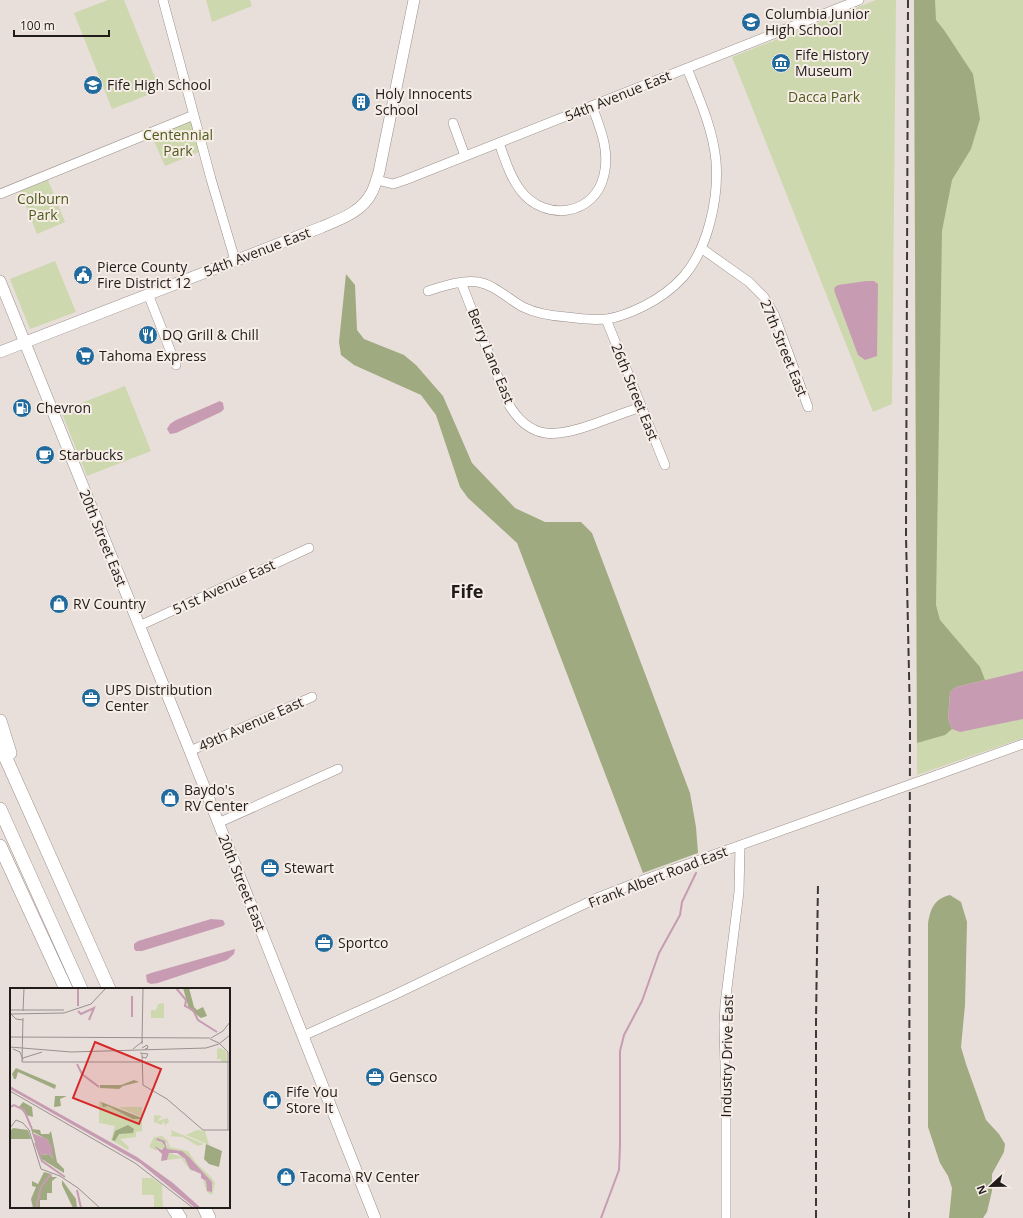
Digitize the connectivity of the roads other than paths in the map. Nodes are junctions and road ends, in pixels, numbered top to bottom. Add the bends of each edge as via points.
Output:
1 (164, 0) edge
2 (414, 0) edge
3 (859, 0) edge
4 (687, 68) junction
5 (592, 106) junction
6 (194, 116) junction
7 (452, 123) dead end
8 (499, 143) junction
9 (465, 156) junction
10 (377, 180) junction
11 (0, 194) edge
12 (701, 248) junction
13 (235, 260) junction
14 (0, 281) edge
15 (461, 282) junction
16 (428, 291) dead end
17 (148, 294) junction
18 (606, 319) junction
19 (24, 343) junction
20 (0, 352) edge
21 (176, 366) dead end
22 (641, 407) junction
23 (808, 407) dead end
24 (665, 466) dead end
25 (309, 548) dead end
26 (139, 626) junction
27 (312, 697) dead end
28 (0, 721) edge
29 (1023, 744) edge
30 (0, 745) edge
31 (190, 751) junction
32 (338, 769) dead end
33 (24, 799) junction
34 (0, 809) edge
35 (218, 823) junction
36 (0, 846) edge
37 (740, 846) junction
38 (0, 849) edge
39 (12, 873) junction
40 (66, 988) edge
41 (81, 988) edge
42 (109, 988) edge
43 (303, 1036) junction
44 (174, 1208) edge
45 (178, 1208) edge
46 (204, 1208) edge
47 (180, 1218) edge
48 (183, 1218) edge
49 (209, 1218) edge
50 (375, 1218) edge
51 (726, 1218) edge

1 - 6 street
2 - 10 main road, 54th Avenue East
3 - 4 street, 54th Avenue East
4 - 5 street, 54th Avenue East
4 - 12 street via 702,105 716,159 717,183 714,204
5 - 8 street, 54th Avenue East
5 - 8 street via 605,146 605,168 603,180 597,190 588,201 578,207 553,211 531,201 515,181
6 - 11 street
6 - 13 street
7 - 9 street
8 - 9 street, 54th Avenue East
9 - 10 street, 54th Avenue East via 399,183
10 - 13 main road, 54th Avenue East via 367,200 346,216
12 - 18 street via 683,277 662,296 631,312
12 - 23 street, 27th Street East via 749,282 764,297 774,314
13 - 17 main road, 54th Avenue East
14 - 19 main road, 20th Street East
15 - 16 street
15 - 18 street via 485,284 524,307 540,313
15 - 22 street, Berry Lane East via 508,403 526,425 552,434 563,433
17 - 19 main road, 54th Avenue East
17 - 21 street
18 - 22 street, 26th Street East
19 - 20 main road, 54th Avenue East
19 - 26 main road, 20th Street East
22 - 24 street, 26th Street East
25 - 26 street, 51st Avenue East
26 - 31 main road, 20th Street East
27 - 31 street, 49th Avenue East
28 - 33 highway
29 - 37 street, Frank Albert Road East, bridge
30 - 33 highway
31 - 35 main road, 20th Street East
32 - 35 street
33 - 42 highway
34 - 41 highway
35 - 43 main road, 20th Street East
36 - 39 highway
37 - 43 street, Frank Albert Road East via 597,898
37 - 51 street, Industry Drive East via 739,892 724,1026
38 - 39 highway
39 - 40 highway
43 - 50 main road, 20th Street East
44 - 47 highway
45 - 48 highway
46 - 49 highway

